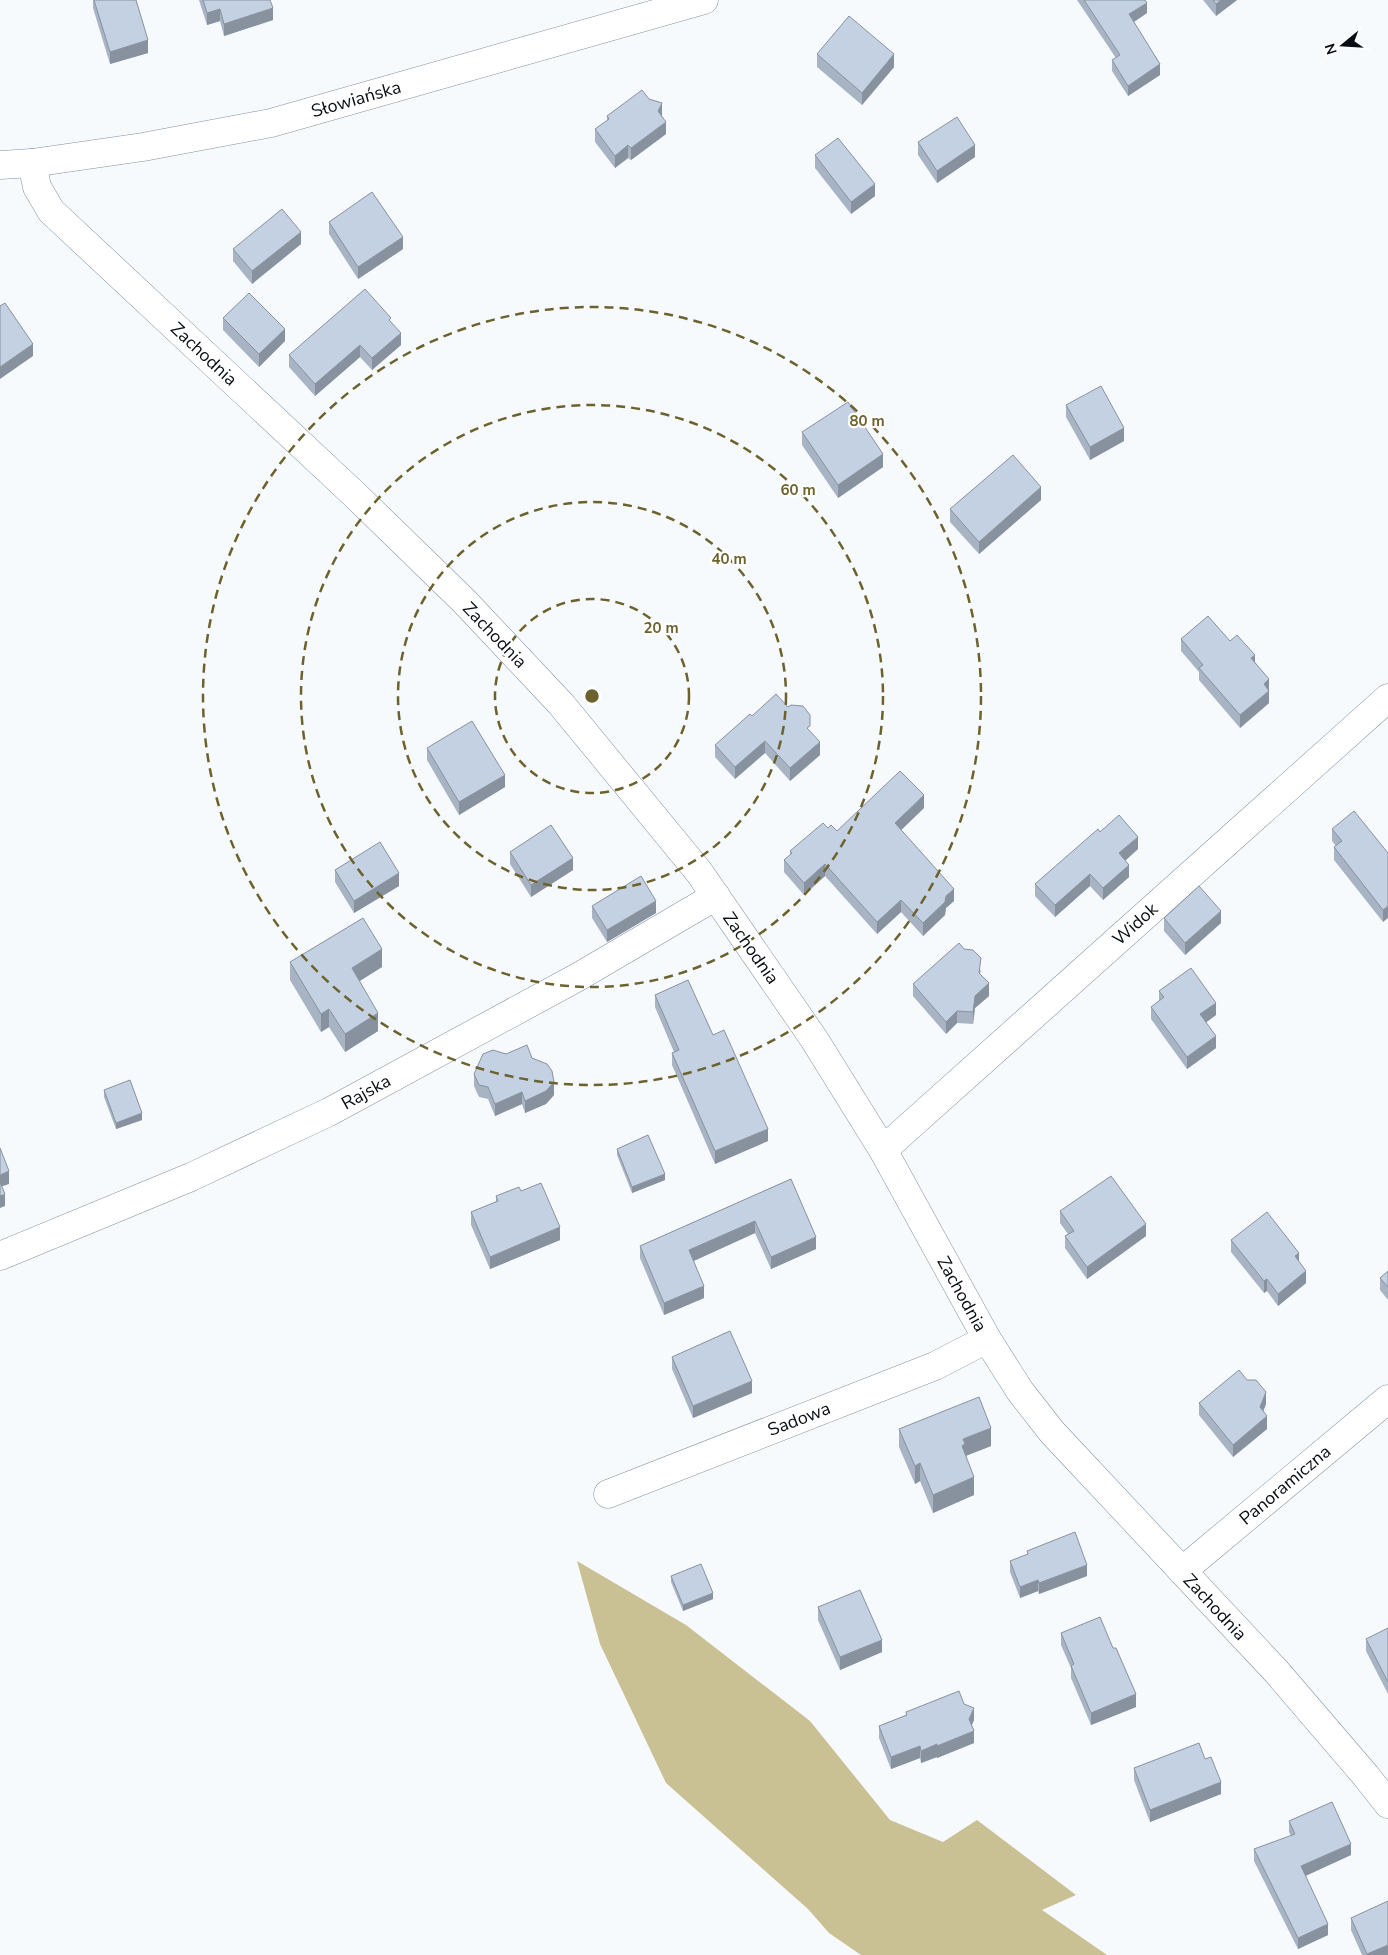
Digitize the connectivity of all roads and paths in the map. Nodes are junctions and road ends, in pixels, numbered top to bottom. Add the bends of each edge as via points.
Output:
1 (704, 0) edge
2 (32, 163) junction
3 (0, 165) edge
4 (1388, 698) edge
5 (716, 896) junction
6 (883, 1150) junction
7 (0, 1256) edge
8 (987, 1339) junction
9 (1388, 1399) edge
10 (608, 1494) dead end
11 (1182, 1571) junction
12 (1388, 1804) edge

1 - 2 street, Słowiańska via 271,123 143,147
2 - 3 street, Słowiańska
2 - 5 street, Zachodnia via 37,187 51,211 465,602 561,704
4 - 6 street, Widok
5 - 6 street, Zachodnia via 814,1039
5 - 7 street, Rajska via 578,977 329,1112 191,1177
6 - 8 street, Zachodnia
8 - 10 street, Sadowa via 936,1366
8 - 11 street, Zachodnia via 1020,1391 1052,1432
9 - 11 street, Panoramiczna
11 - 12 street, Zachodnia via 1276,1672

